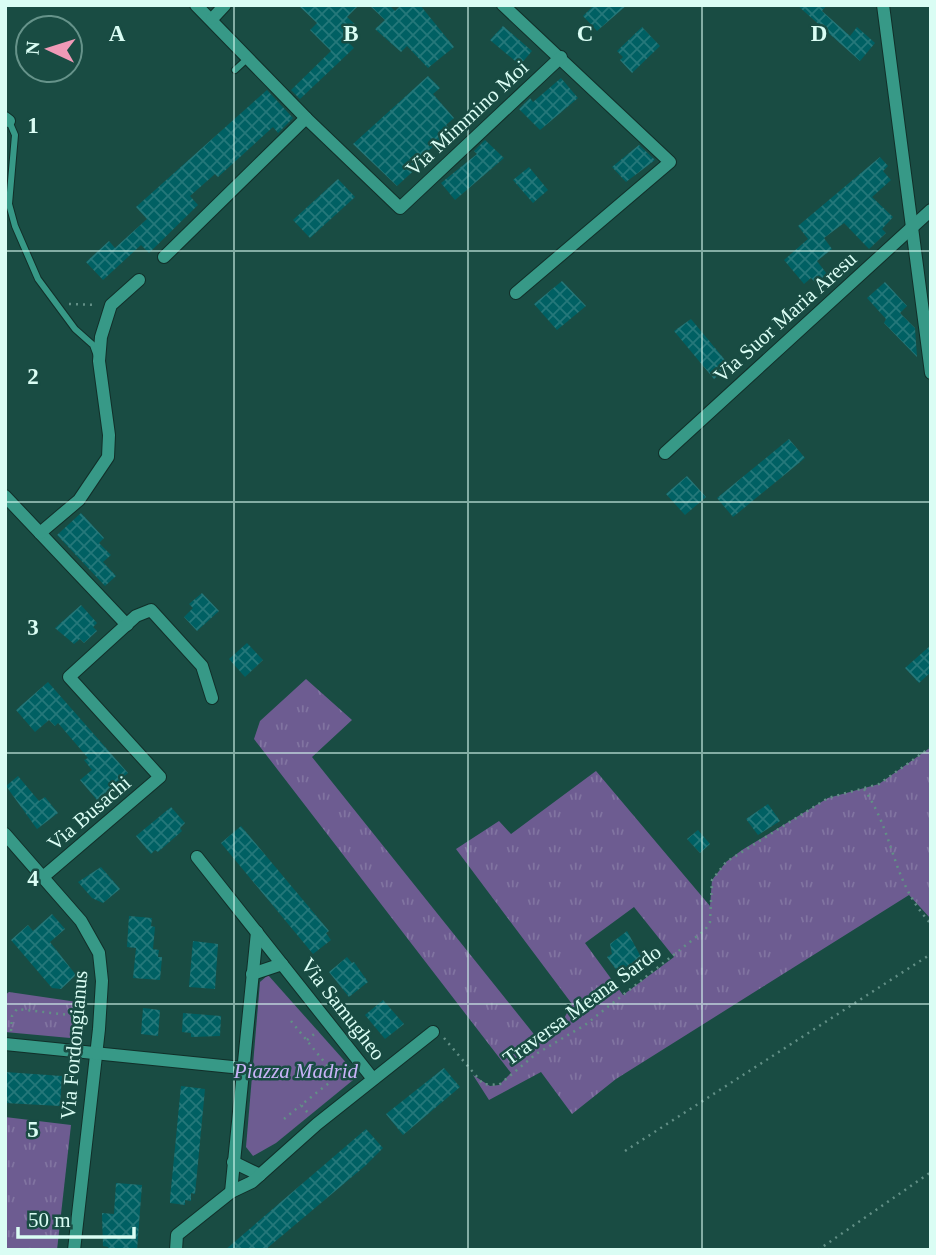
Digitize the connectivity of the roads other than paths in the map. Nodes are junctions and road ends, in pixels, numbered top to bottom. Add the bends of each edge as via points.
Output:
1 (196, 5) edge
2 (225, 5) edge
3 (503, 5) edge
4 (883, 5) edge
5 (212, 19) junction
6 (561, 57) junction
7 (248, 58) junction
8 (235, 70) dead end
9 (306, 118) junction
10 (7, 119) edge
11 (931, 210) edge
12 (913, 226) junction
13 (164, 257) dead end
14 (139, 280) dead end
15 (516, 293) dead end
16 (99, 361) junction
17 (931, 373) edge
18 (665, 453) dead end
19 (5, 496) edge
20 (40, 533) junction
21 (127, 625) junction
22 (212, 698) dead end
23 (5, 834) edge
24 (197, 857) dead end
25 (43, 877) junction
26 (257, 932) junction
27 (282, 964) junction
28 (252, 974) junction
29 (433, 1032) road end
30 (7, 1044) edge
31 (94, 1054) junction
32 (242, 1068) junction
33 (373, 1079) junction
34 (233, 1163) junction
35 (260, 1175) junction
36 (231, 1192) junction
37 (74, 1250) edge
38 (176, 1250) edge

1 - 5 street
2 - 5 street
3 - 6 street
4 - 12 street
5 - 7 street
6 - 9 street, Via Mimmino Moi via 400,208
6 - 15 street via 670,162
7 - 8 lane
7 - 9 street
9 - 13 street
10 - 16 lane via 15,135 9,204 38,279 75,329 93,345
11 - 12 street, Via Suor Maria Aresu
12 - 17 street
12 - 18 street, Via Suor Maria Aresu
14 - 16 street via 111,305
16 - 20 street via 108,457 79,500
19 - 20 street
20 - 21 street
21 - 22 street via 151,610 202,666
21 - 25 street, Via Busachi via 69,677 160,777
23 - 25 street, Via Fordongianus
24 - 26 street, Via Samugheo
25 - 31 street, Via Fordongianus via 81,920 99,953 102,981
26 - 27 street, Via Samugheo
26 - 28 street
27 - 28 street, Via Samugheo
27 - 33 street, Via Samugheo
28 - 32 street
29 - 33 street
30 - 31 street
31 - 32 street
31 - 37 street, Via Fordongianus
32 - 34 street
33 - 35 street
34 - 35 street
34 - 36 street
35 - 36 street
36 - 38 street via 177,1235

